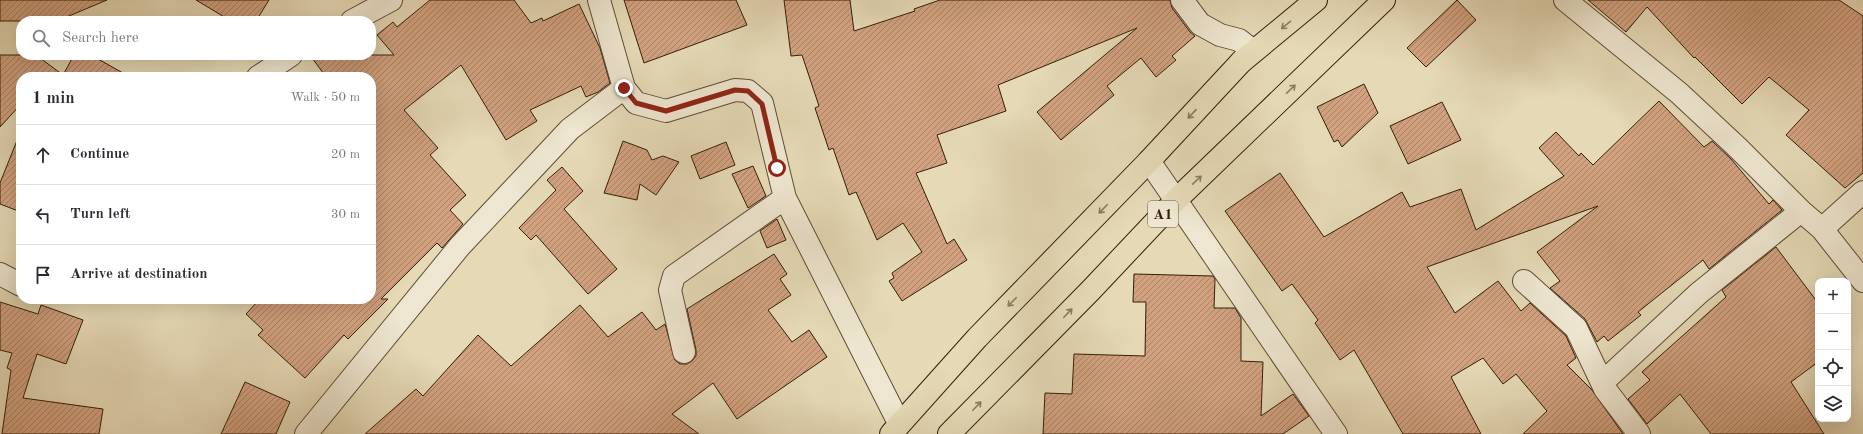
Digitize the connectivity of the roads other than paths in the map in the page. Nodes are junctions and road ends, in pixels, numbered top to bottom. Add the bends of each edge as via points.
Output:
1 (391, 0) edge
2 (599, 0) edge
3 (1182, 0) edge
4 (1316, 0) edge
5 (1384, 0) edge
6 (1565, 0) edge
7 (361, 16) edge
8 (284, 60) edge
9 (1240, 62) junction
10 (266, 72) edge
11 (624, 88) junction
12 (1149, 161) junction
13 (1863, 192) edge
14 (785, 198) junction
15 (1176, 200) junction
16 (1801, 211) junction
17 (1822, 229) junction
18 (0, 274) edge
19 (1524, 281) dead end
20 (1863, 281) edge
21 (16, 282) edge
22 (684, 352) dead end
23 (1604, 389) junction
24 (895, 428) edge
25 (306, 434) edge
26 (949, 434) edge
27 (1336, 434) edge
28 (1639, 434) edge

1 - 7 street
2 - 11 street
3 - 9 street via 1200,24 1220,35 1239,40 1252,50
4 -> 9 highway
15 -> 5 highway, A1
6 - 16 street via 1679,93
8 - 10 street
9 -> 12 highway
11 - 14 street via 636,103 666,111 735,90 748,91 762,104
11 - 25 street via 570,129 460,246
12 - 15 street
12 -> 24 highway
13 - 17 street
14 - 22 street via 674,276 670,290
14 - 24 street
26 -> 15 highway, A1
15 - 27 street
16 - 17 street
16 - 23 street via 1699,293 1609,375 1604,381
17 - 20 street
18 - 21 street
19 - 23 street via 1576,328
23 - 28 street

